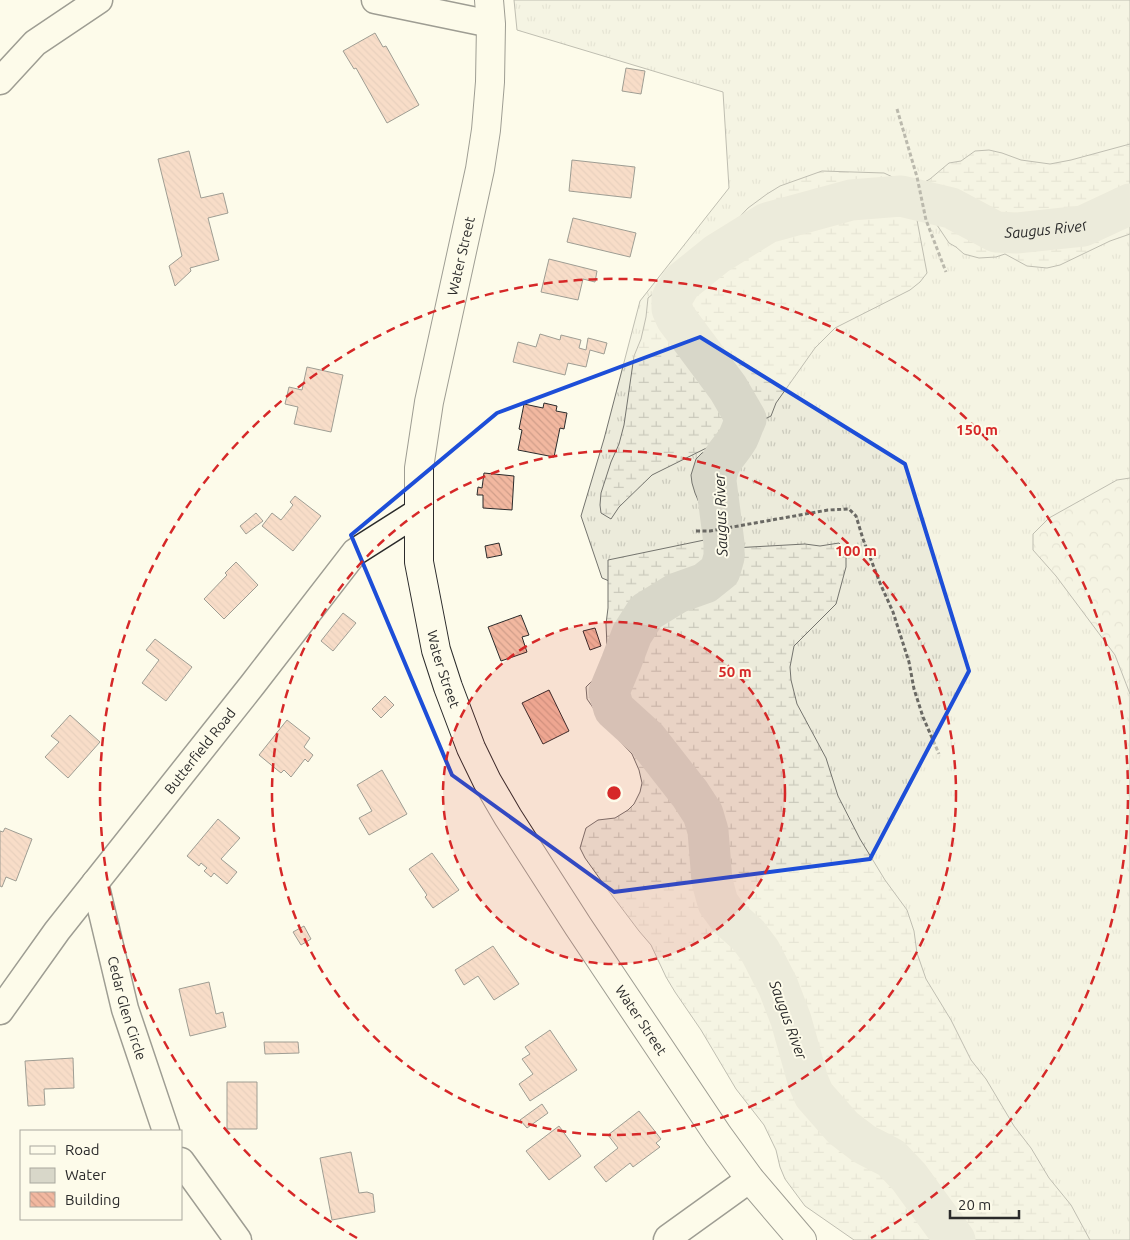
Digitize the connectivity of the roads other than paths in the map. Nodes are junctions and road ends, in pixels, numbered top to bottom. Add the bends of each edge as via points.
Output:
1 (99, 0) edge
2 (375, 0) edge
3 (490, 12) edge
4 (0, 81) edge
5 (418, 512) junction
6 (95, 883) junction
7 (0, 1011) edge
8 (166, 1130) edge
9 (182, 1162) edge
10 (750, 1179) junction
11 (238, 1240) edge
12 (667, 1240) edge
13 (802, 1240) edge

1 - 4 street via 35,44
2 - 3 street
3 - 5 main road, Water Street via 490,82 485,138 429,402 419,468
5 - 6 street, Butterfield Road via 354,552
5 - 10 main road, Water Street via 419,562 436,650 465,734 487,781 578,926
6 - 7 street, Butterfield Road
6 - 8 street, Cedar Glen Circle via 125,1009
9 - 11 street
10 - 12 street
10 - 13 main road, Water Street

